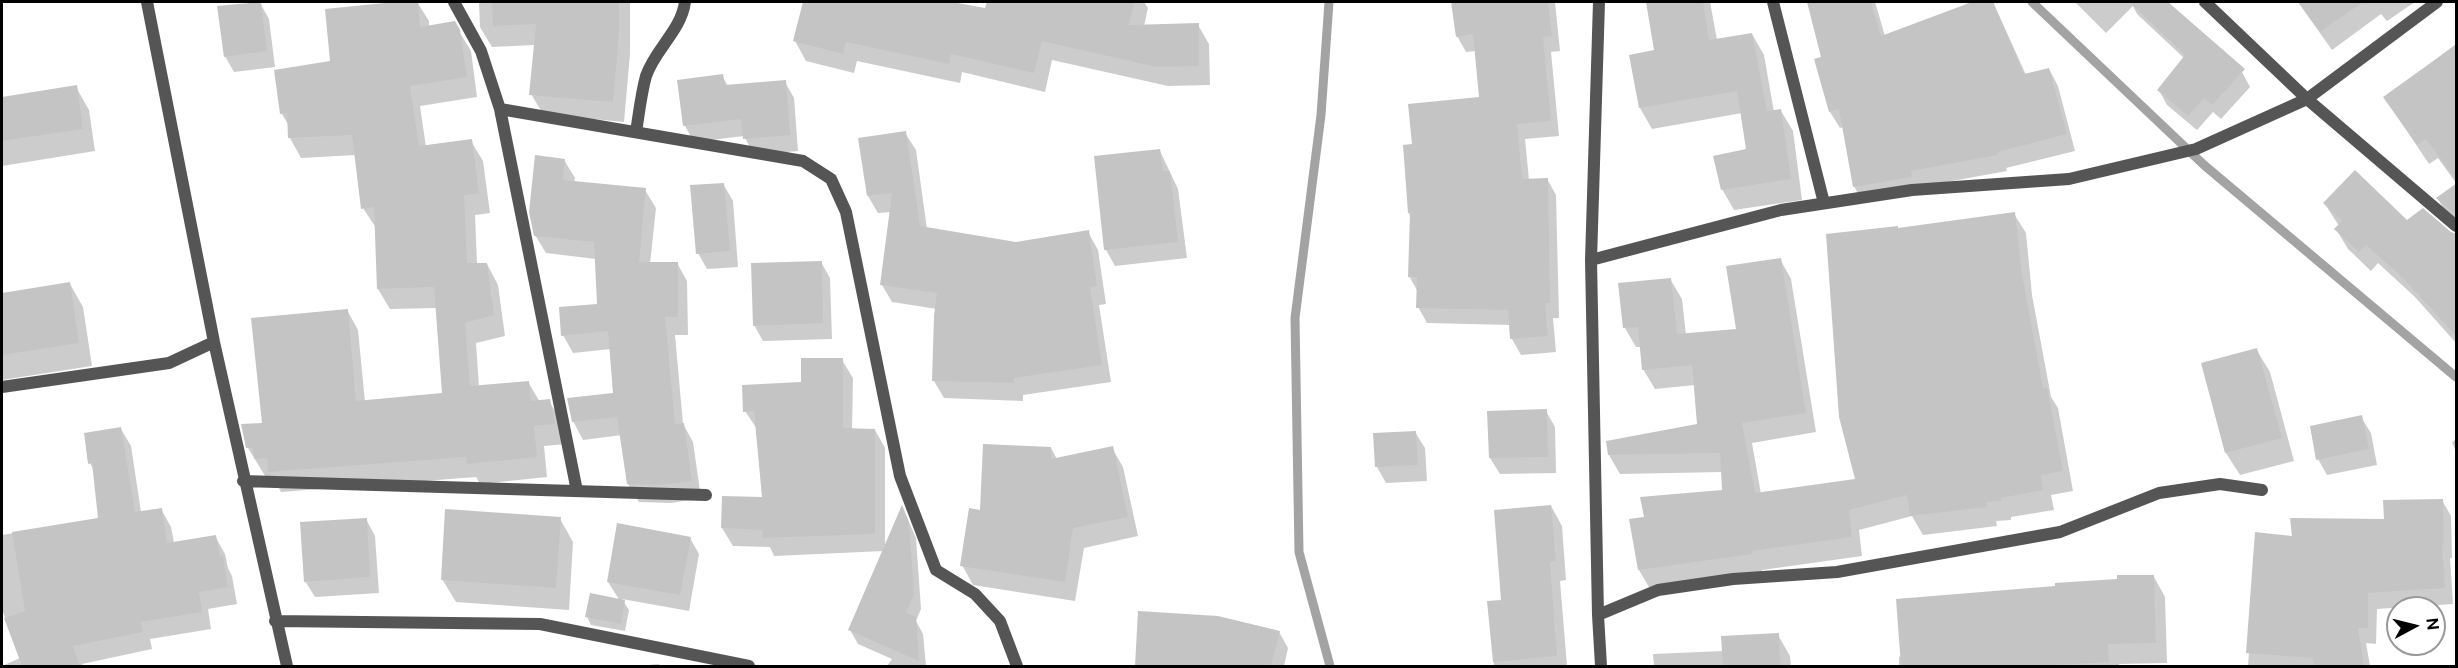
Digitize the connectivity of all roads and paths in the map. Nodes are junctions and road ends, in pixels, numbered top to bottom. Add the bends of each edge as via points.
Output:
1 (147, 2) edge
2 (454, 2) edge
3 (684, 2) edge
4 (1599, 2) edge
5 (1773, 2) edge
6 (2205, 2) edge
7 (2437, 2) edge
8 (2307, 99) junction
9 (500, 109) junction
10 (636, 132) junction
11 (1824, 203) junction
12 (2457, 226) edge
13 (1591, 260) junction
14 (214, 342) junction
15 (2, 387) edge
16 (243, 481) junction
17 (2262, 490) dead end
18 (577, 491) junction
19 (706, 495) dead end
20 (1598, 615) junction
21 (275, 621) junction
22 (287, 666) edge
23 (749, 666) edge
24 (1017, 666) edge
25 (1601, 666) edge

1 - 14 street
2 - 9 street via 481,51
3 - 10 street via 676,28 646,77
4 - 13 street
5 - 11 street
6 - 8 street
7 - 8 street
8 - 11 street via 2196,150 2069,179 1912,190
8 - 12 street
9 - 10 street
9 - 18 street
10 - 24 street via 803,161 831,179 846,212 900,476 936,570 975,594 1000,621
11 - 13 street via 1781,210
13 - 20 street
14 - 15 street via 169,363
14 - 16 street
16 - 18 street
16 - 21 street
17 - 20 street via 2220,484 2159,493 2060,532 1837,572 1733,579 1658,590
18 - 19 street
20 - 25 street
21 - 22 street
21 - 23 street via 540,624

